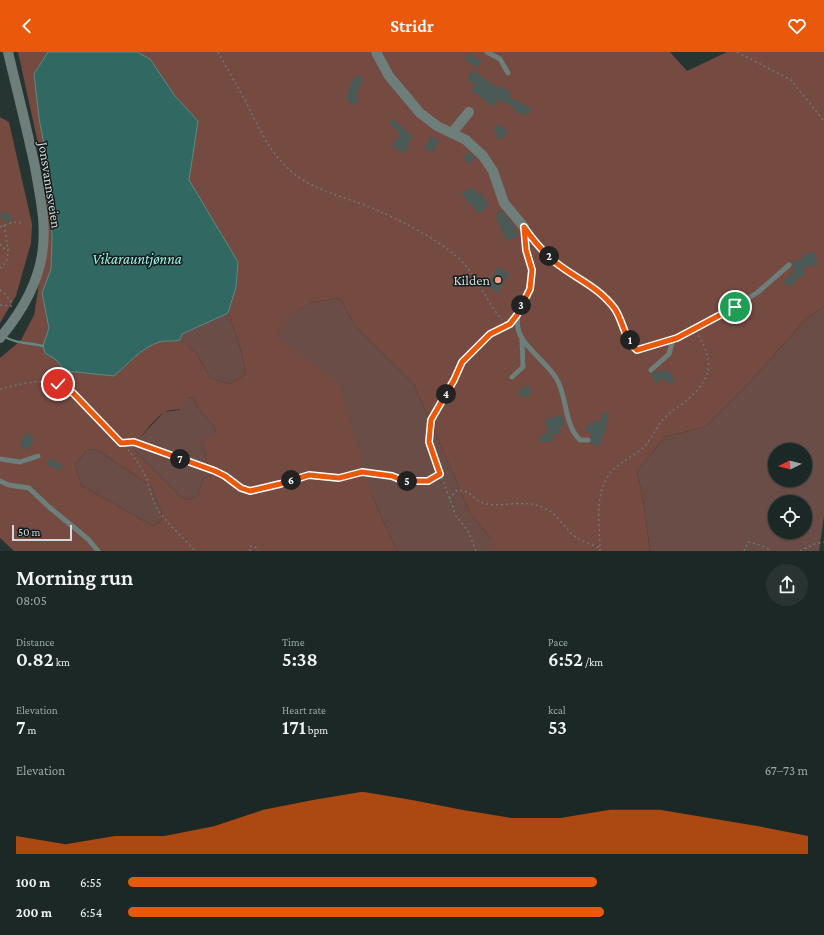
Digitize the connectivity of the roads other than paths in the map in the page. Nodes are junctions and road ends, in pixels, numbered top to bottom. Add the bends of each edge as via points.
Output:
1 (8, 52) edge
2 (376, 52) edge
3 (487, 52) edge
4 (382, 57) edge
5 (508, 73) dead end
6 (469, 112) dead end
7 (452, 133) junction
8 (524, 227) junction
9 (789, 265) dead end
10 (517, 315) junction
11 (0, 338) edge
12 (522, 339) junction
13 (673, 339) junction
14 (651, 370) dead end
15 (512, 377) dead end
16 (454, 380) road end
17 (588, 440) dead end
18 (38, 456) dead end
19 (0, 460) edge
20 (0, 481) edge
21 (98, 551) edge

1 - 11 main road, Jonsvannsveien via 27,127 44,224 44,241 32,287 23,306
2 - 4 main road
3 - 5 lane via 500,59
4 - 7 main road via 397,86 420,113 437,126
6 - 7 main road
7 - 8 main road via 466,140 483,156 493,171 504,203
8 - 10 lane via 526,250 533,277
8 - 13 lane via 538,246 555,262 592,285 605,297 616,310 631,344 637,350
9 - 13 lane via 758,292 735,307
10 - 12 lane
10 - 16 lane via 506,326 495,331 478,345 462,362
12 - 15 lane via 523,368
12 - 17 lane via 556,377 561,387 567,416 576,436 580,440
13 - 14 lane via 669,354
18 - 19 lane via 20,462
20 - 21 lane via 29,488 88,539

